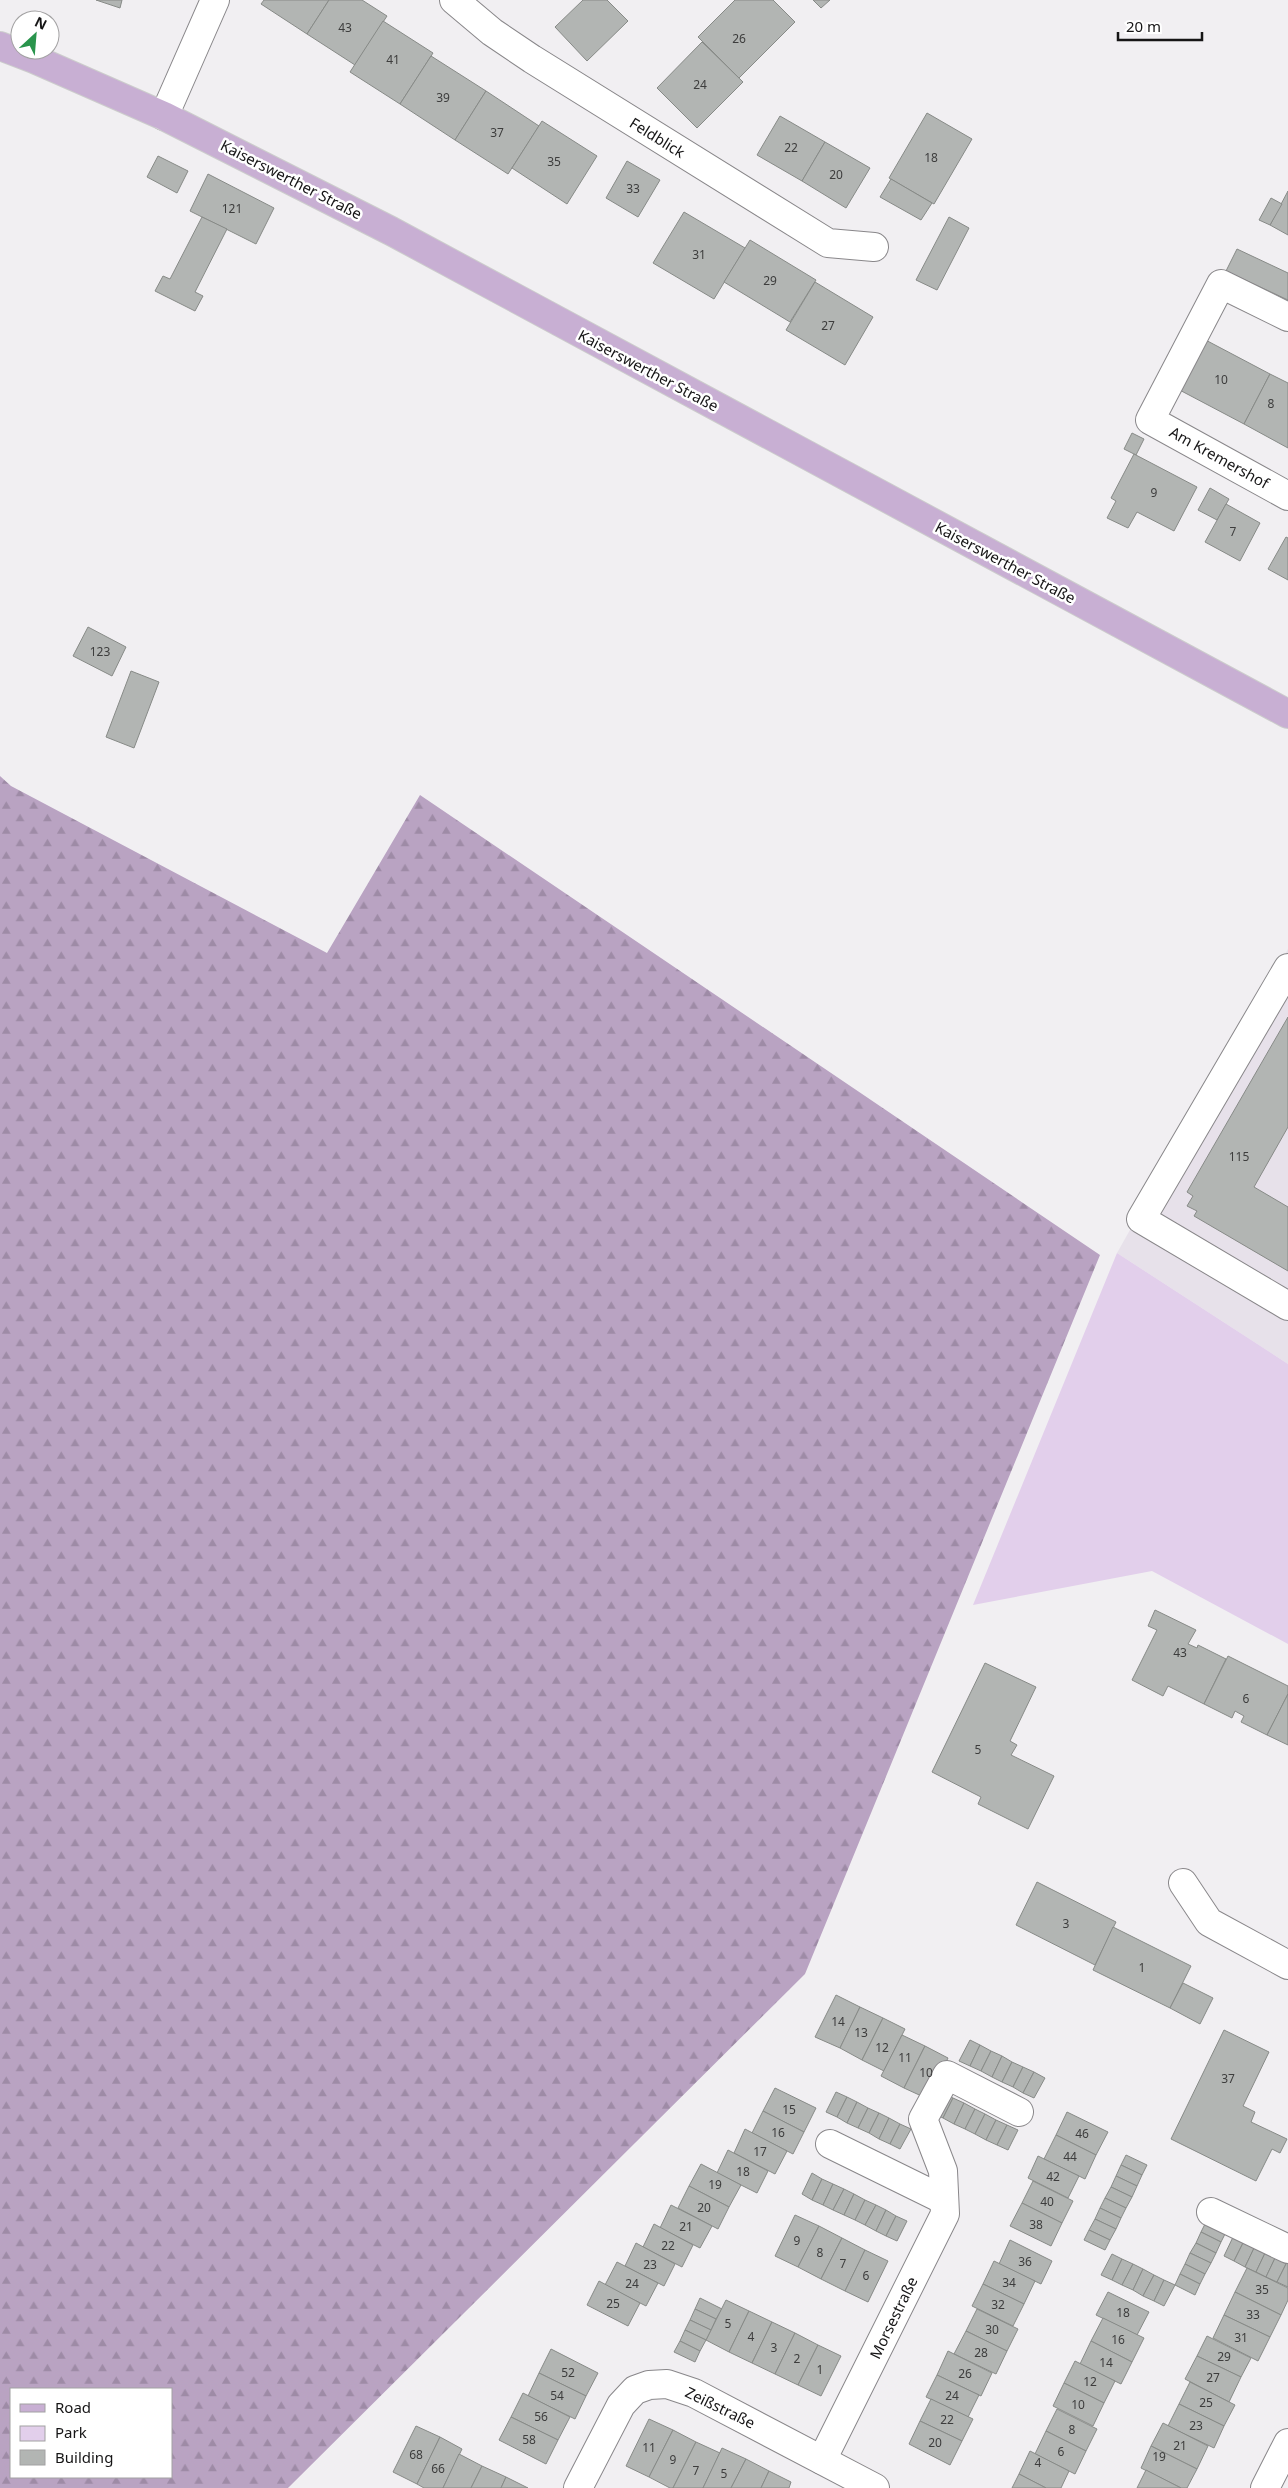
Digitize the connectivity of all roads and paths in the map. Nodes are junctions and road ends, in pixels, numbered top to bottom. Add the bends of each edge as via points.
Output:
1 (215, 0) edge
2 (454, 0) edge
3 (0, 46) edge
4 (164, 116) junction
5 (874, 247) dead end
6 (1288, 317) edge
7 (1288, 496) edge
8 (1288, 714) edge
9 (1288, 968) edge
10 (1288, 1306) edge
11 (1183, 1884) dead end
12 (1288, 1965) edge
13 (1019, 2112) dead end
14 (830, 2144) dead end
15 (944, 2200) junction
16 (1211, 2212) dead end
17 (1288, 2249) edge
18 (1288, 2443) edge
19 (822, 2460) junction
20 (578, 2488) edge
21 (876, 2488) edge
22 (1265, 2488) edge

1 - 4 street
2 - 5 street, Feldblick via 492,32 532,59 828,243
3 - 4 main road, Kaiserswerther Straße
4 - 8 main road, Kaiserswerther Straße via 391,231
6 - 7 street, Am Kremershof via 1221,284 1150,420
9 - 10 street via 1142,1219
11 - 12 street via 1210,1922
13 - 15 street, Morsestraße via 947,2075 924,2119 943,2171
14 - 15 street
15 - 19 street, Morsestraße via 945,2214
16 - 17 street
18 - 22 street
19 - 20 street, Zeißstraße via 694,2393 667,2384 649,2385 635,2390 621,2405
19 - 21 street, Zeißstraße

